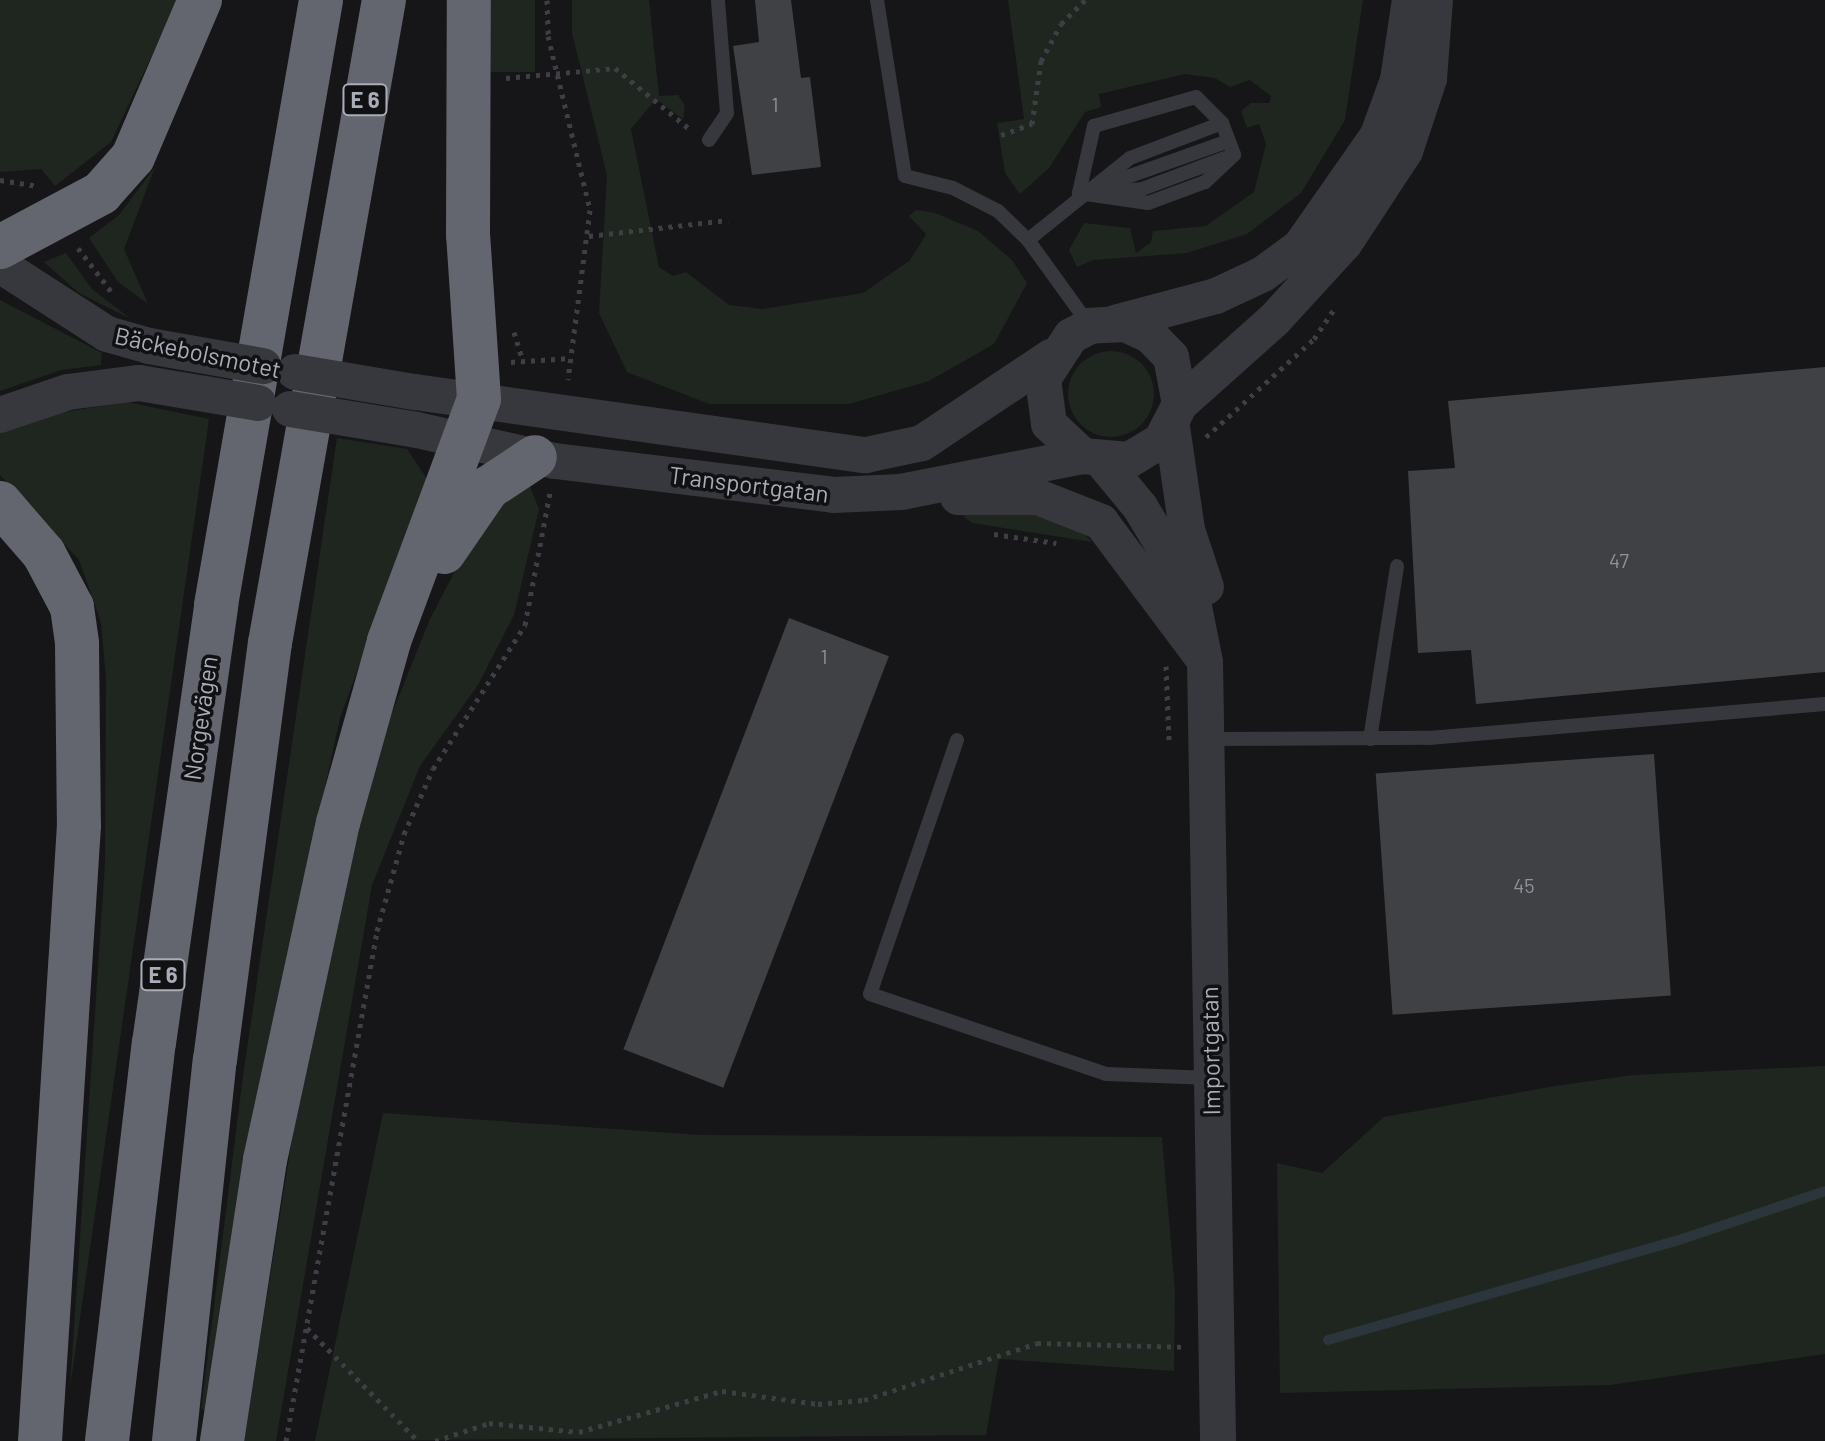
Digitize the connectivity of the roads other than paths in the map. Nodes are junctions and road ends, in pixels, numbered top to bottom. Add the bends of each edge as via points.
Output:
1 (200, 0) edge
2 (321, 0) edge
3 (384, 0) edge
4 (469, 0) edge
5 (718, 0) edge
6 (877, 0) edge
7 (1410, 0) edge
8 (1435, 0) edge
9 (1222, 123) junction
10 (709, 140) road end
11 (1231, 148) junction
12 (1079, 193) junction
13 (1028, 240) junction
14 (0, 247) edge
15 (0, 265) edge
16 (1103, 325) junction
17 (1051, 357) junction
18 (415, 392) joint
19 (479, 399) junction
20 (0, 415) edge
21 (1184, 424) junction
22 (417, 430) joint
23 (467, 441) junction
24 (535, 457) junction
25 (1092, 459) junction
26 (901, 492) junction
27 (0, 503) edge
28 (1397, 566) dead end
29 (1205, 662) junction
30 (373, 694) junction
31 (1825, 704) edge
32 (1206, 739) junction
33 (1370, 739) junction
34 (957, 740) dead end
35 (1211, 1078) junction
36 (40, 1441) edge
37 (107, 1441) edge
38 (174, 1441) edge
39 (222, 1441) edge
40 (1218, 1441) edge

1 - 14 highway via 133,157 101,193
2 - 37 highway, Norgevägen / E 6 via 216,605 154,1043
3 - 38 highway, E 6 via 270,643 215,1060
4 - 19 highway via 467,221
5 - 10 lane via 727,113
6 - 13 lane via 905,176 934,182 986,205
7 - 16 street, Transportgatan via 1398,80 1378,135 1300,247 1216,296
8 - 21 street, Transportgatan via 1429,79 1405,151 1344,244
9 - 11 lane
9 - 12 lane via 1130,158
9 - 12 lane via 1196,97 1094,126
11 - 12 lane
11 - 12 lane via 1205,182 1148,203
12 - 13 lane
13 - 16 lane
15 - 18 street, Bäckebolsmotet, bridge via 107,334 149,346
16 - 17 street, Transportgatan
16 - 21 street via 1143,331 1165,349 1178,374
17 - 19 street, Transportgatan via 922,443 866,455 774,447
17 - 25 street via 1041,391 1045,414 1055,435
18 - 19 street, Transportgatan
19 - 23 highway
20 - 22 street, Bäckebolsmotet, bridge via 68,392 139,383
21 - 25 street, Transportgatan via 1138,457
21 - 29 street, Importgatan via 1187,530 1215,619
22 - 23 street, Transportgatan
23 - 24 street, Transportgatan
23 - 30 highway
24 - 26 street, Transportgatan via 834,495
24 - 30 highway via 488,488 455,529
25 - 26 street, Transportgatan
25 - 29 street, Importgatan via 1140,507 1191,592
26 - 29 street via 1038,497 1101,522
27 - 36 highway via 44,554 72,607 77,644 79,825
28 - 33 lane
29 - 32 street, Importgatan
30 - 39 highway via 299,984
31 - 33 lane
32 - 33 lane
32 - 35 street, Importgatan
34 - 35 lane via 870,994 1106,1074
35 - 40 street, Importgatan

